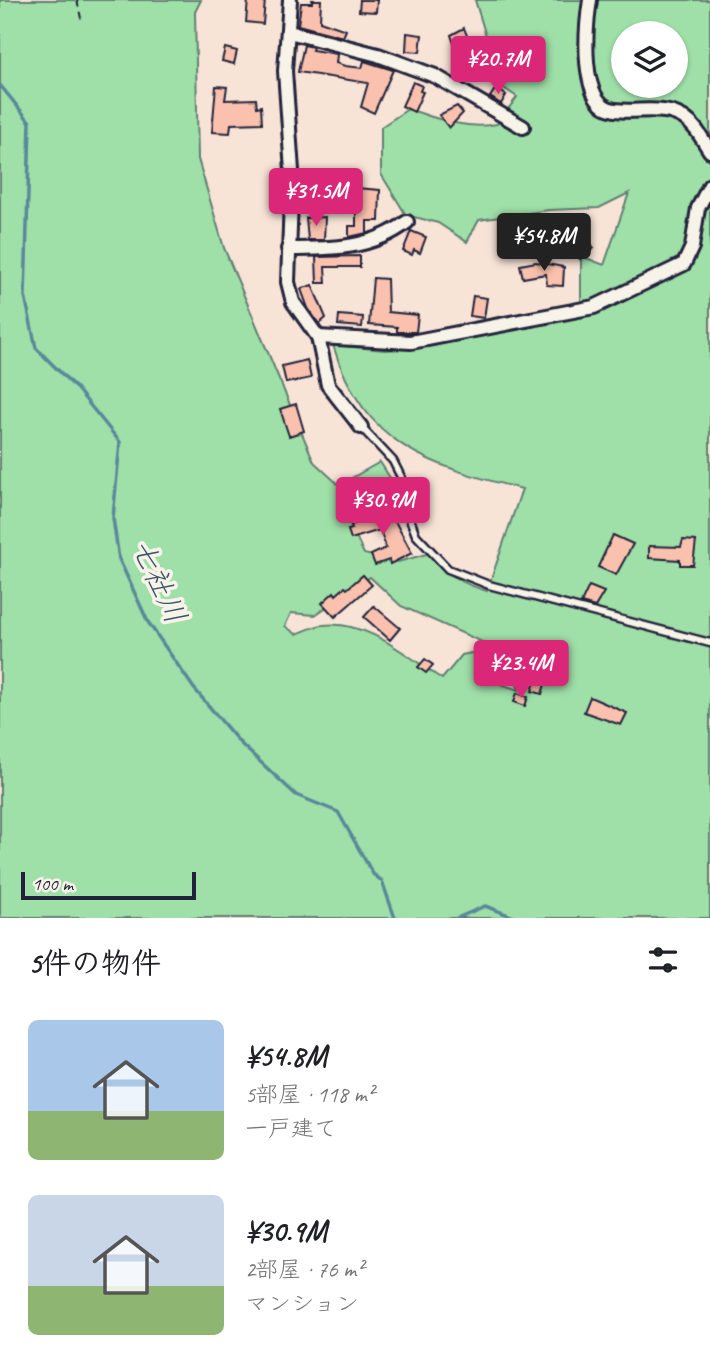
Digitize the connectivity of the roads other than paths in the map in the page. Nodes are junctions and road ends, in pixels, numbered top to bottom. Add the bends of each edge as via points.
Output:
1 (290, 0) edge
2 (590, 0) edge
3 (289, 32) junction
4 (523, 127) dead end
5 (710, 151) edge
6 (710, 185) edge
7 (407, 222) dead end
8 (288, 249) junction
9 (318, 337) junction
10 (361, 427) joint
11 (710, 643) edge

1 - 3 street
2 - 5 street via 585,35 596,97 613,110 669,111 684,118
3 - 4 street via 427,73
3 - 8 street via 285,71 292,171
6 - 9 street via 698,208 692,247 684,264 594,307 411,342
7 - 8 street via 397,230 345,248
8 - 9 street via 293,302
9 - 10 street via 328,385
10 - 11 lane via 393,460 416,535 449,569 489,585

